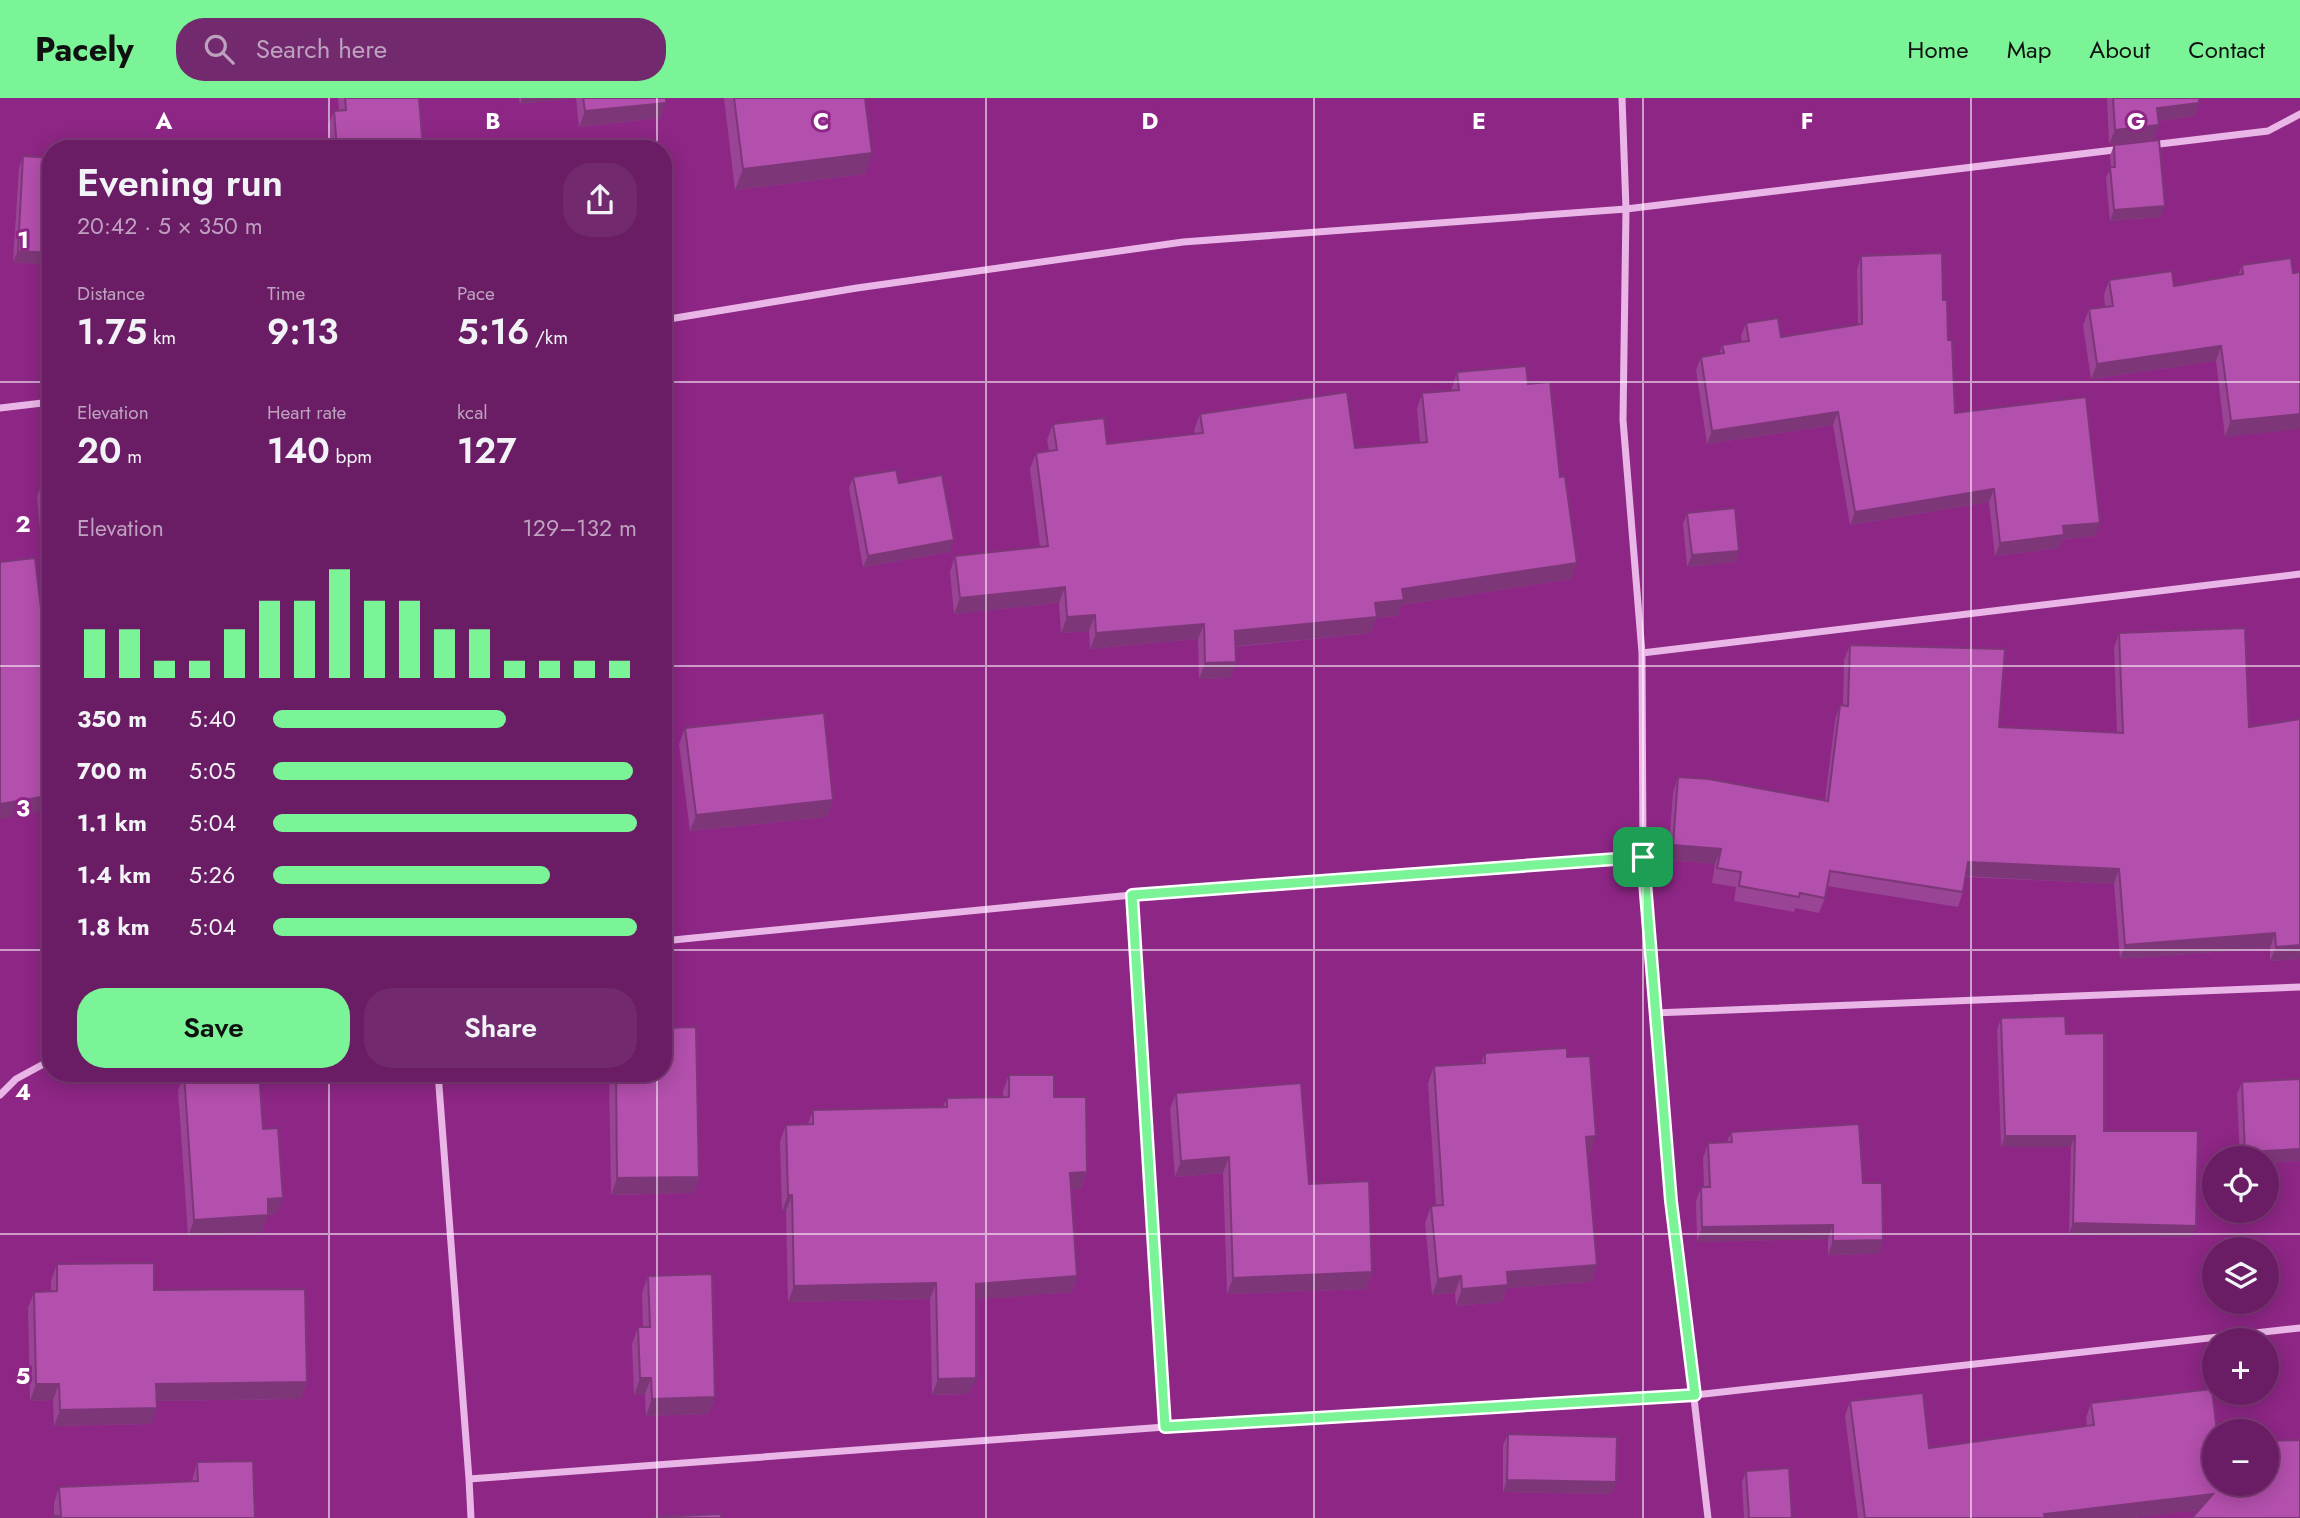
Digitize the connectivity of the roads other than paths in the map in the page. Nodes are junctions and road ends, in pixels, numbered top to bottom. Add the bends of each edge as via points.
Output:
1 (1622, 98) edge
2 (2300, 114) edge
3 (2145, 146) edge
4 (2131, 148) edge
5 (1626, 209) junction
6 (672, 319) edge
7 (42, 403) edge
8 (0, 408) edge
9 (2300, 574) edge
10 (1642, 653) junction
11 (1643, 857) junction
12 (1132, 895) junction
13 (672, 940) edge
14 (2300, 987) edge
15 (1654, 1013) junction
16 (42, 1065) edge
17 (439, 1082) edge
18 (0, 1096) edge
19 (2300, 1328) edge
20 (1695, 1395) junction
21 (1165, 1427) junction
22 (469, 1479) junction
23 (471, 1518) edge
24 (1708, 1518) edge

1 - 5 street
2 - 3 street via 2267,131
4 - 5 street
5 - 6 street via 1183,242
5 - 10 street via 1623,420
7 - 8 street
9 - 10 street
10 - 11 street
11 - 12 street
11 - 15 street
12 - 13 street
12 - 21 street
14 - 15 street
15 - 20 street
16 - 18 street via 16,1079
17 - 22 street
19 - 20 street
20 - 21 street
20 - 24 street
21 - 22 street
22 - 23 street

